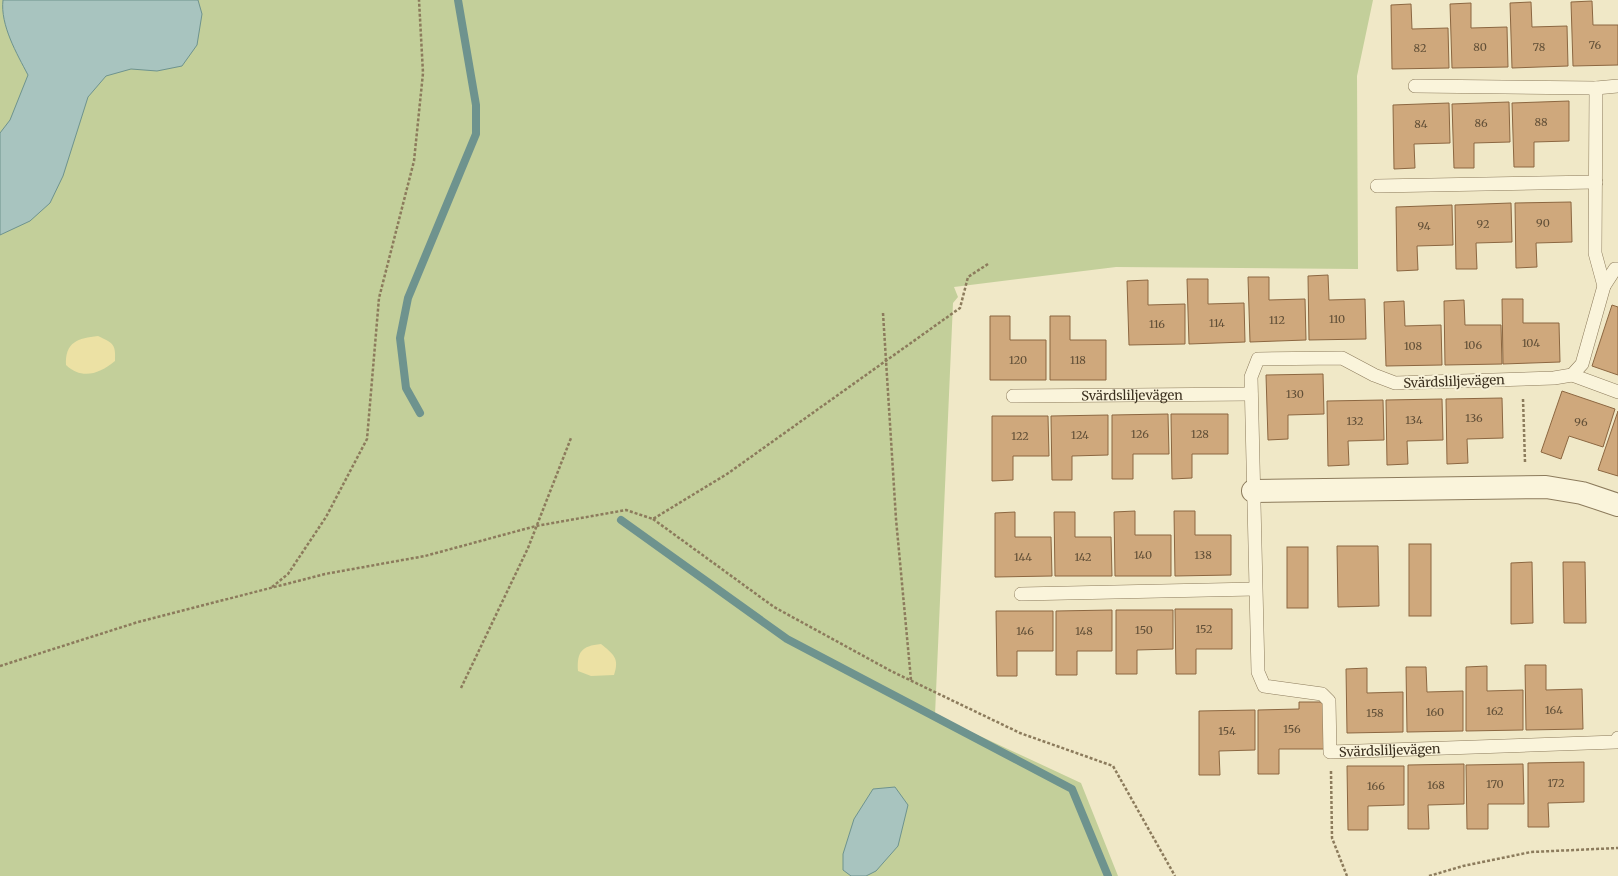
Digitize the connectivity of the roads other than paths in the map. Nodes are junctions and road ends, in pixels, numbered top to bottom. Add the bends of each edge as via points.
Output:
1 (1415, 86) dead end
2 (1618, 86) edge
3 (1596, 88) junction
4 (1596, 182) junction
5 (1377, 186) dead end
6 (1618, 269) edge
7 (1604, 286) junction
8 (1572, 375) junction
9 (1618, 392) edge
10 (1251, 394) junction
11 (1013, 396) dead end
12 (1253, 491) junction
13 (1618, 505) edge
14 (1255, 589) junction
15 (1021, 594) dead end
16 (1618, 738) edge

1 - 3 lane
2 - 3 lane
3 - 4 lane
4 - 5 lane
4 - 7 lane via 1595,253
6 - 7 lane via 1615,269
7 - 8 lane via 1582,364
8 - 9 lane
8 - 10 lane, Svärdsliljevägen via 1554,378 1395,383 1342,358 1258,359 1250,377
10 - 11 lane, Svärdsliljevägen
10 - 12 lane, Svärdsliljevägen
12 - 13 street via 1546,487 1582,493
12 - 14 lane, Svärdsliljevägen
14 - 15 lane
14 - 16 lane, Svärdsliljevägen via 1258,672 1264,686 1322,694 1329,701 1330,752 1616,742

